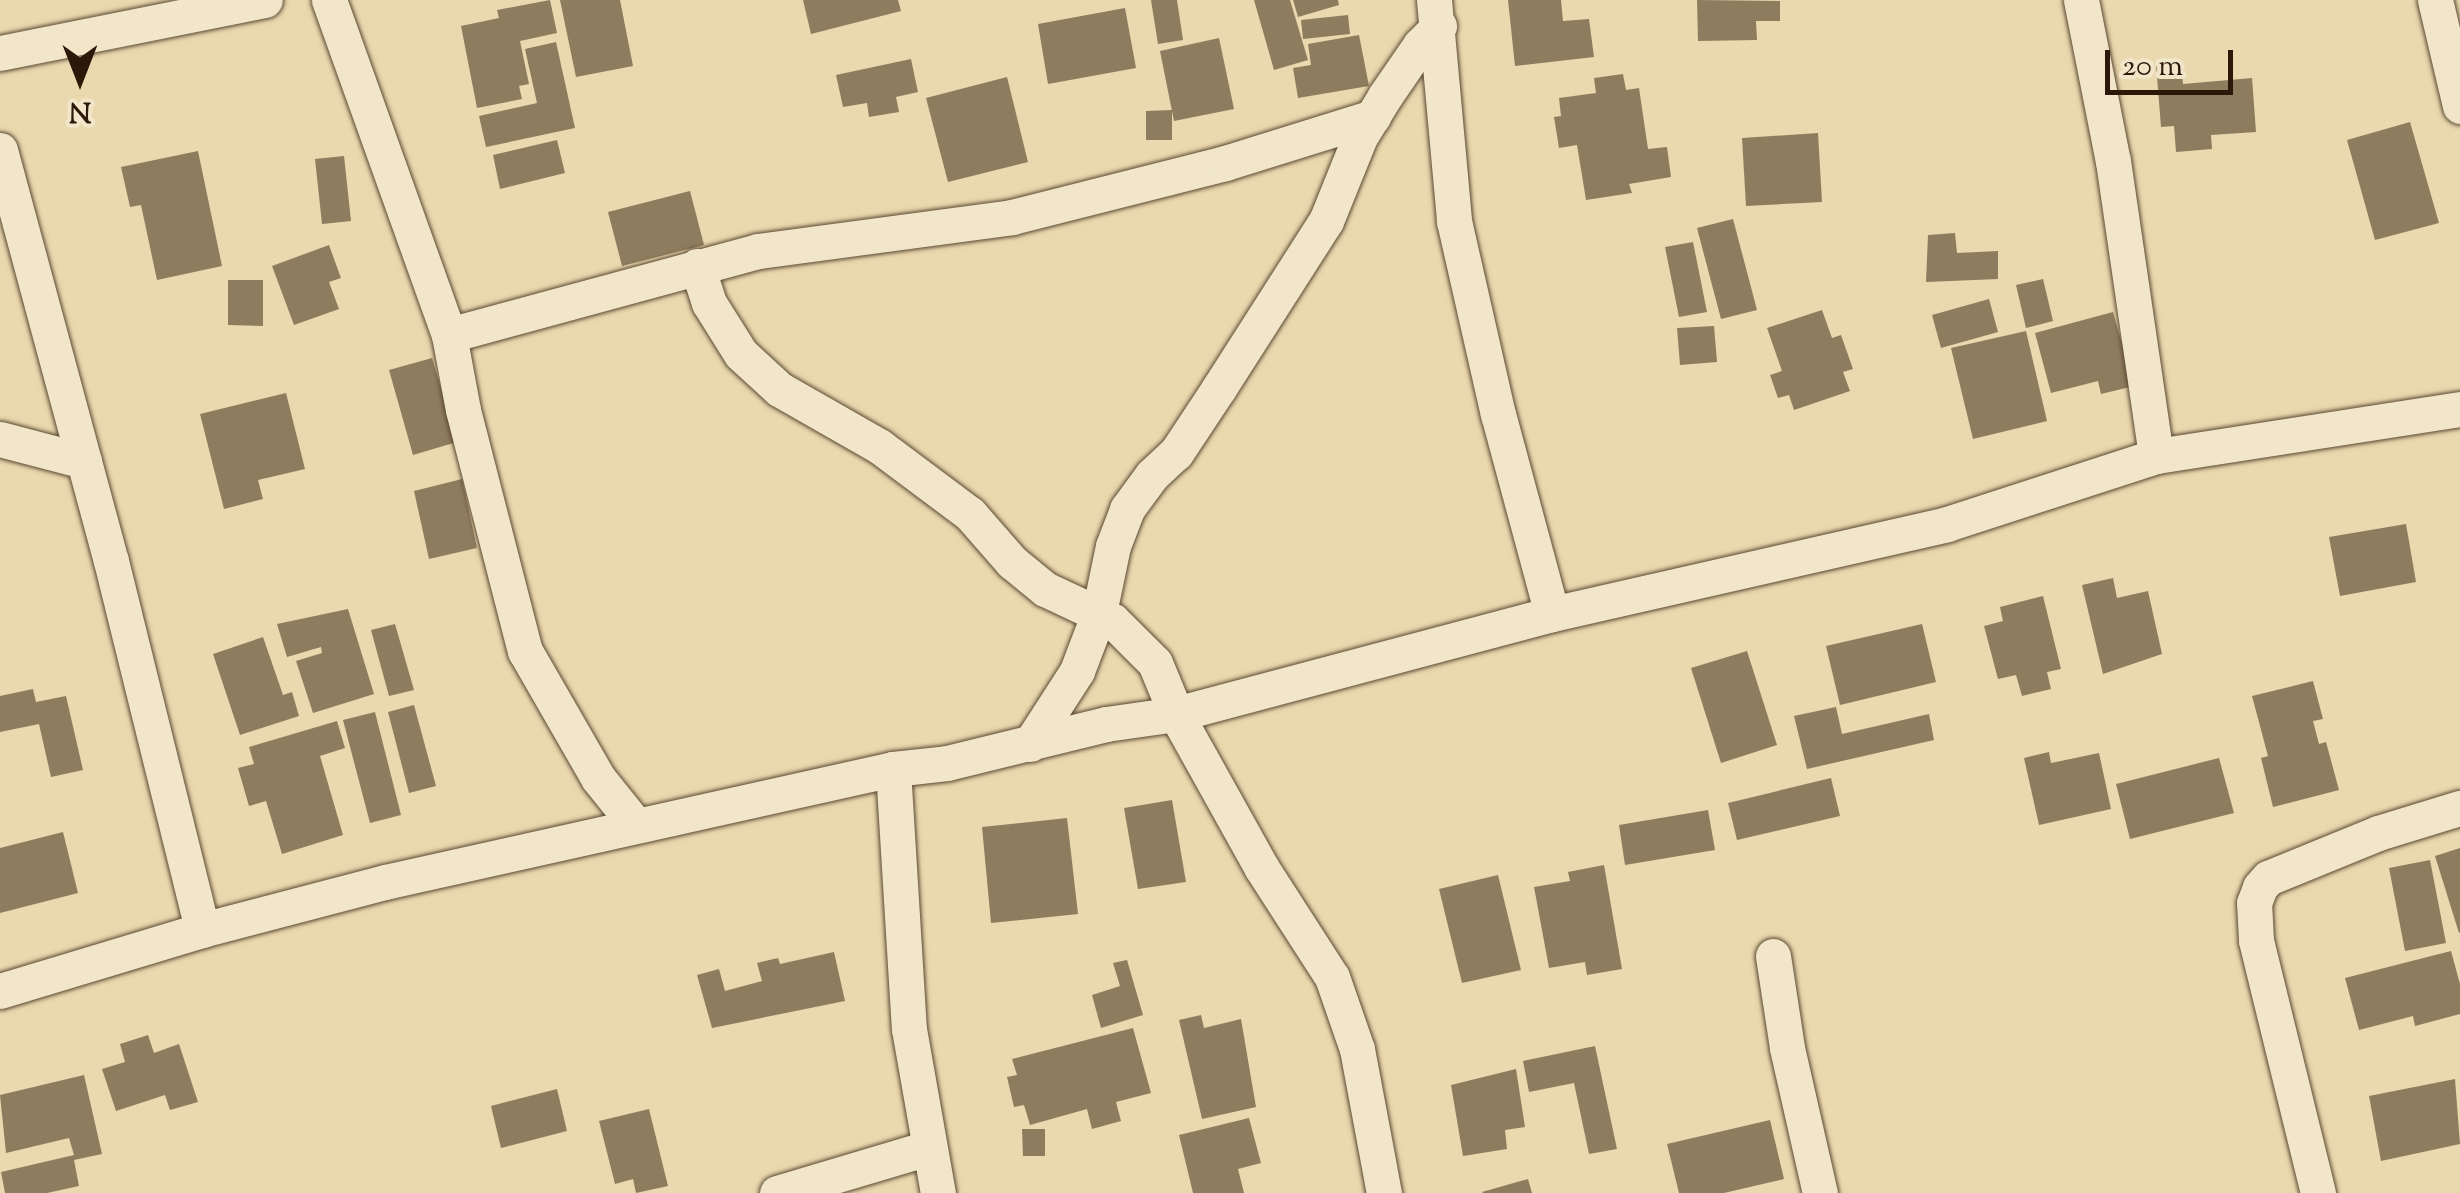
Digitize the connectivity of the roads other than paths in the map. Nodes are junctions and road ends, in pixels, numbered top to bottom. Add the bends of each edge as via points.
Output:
1 (265, 0) edge
2 (330, 0) edge
3 (2081, 0) edge
4 (2435, 0) edge
5 (1437, 13) edge
6 (0, 53) edge
7 (2456, 66) edge
8 (2460, 106) edge
9 (1374, 116) junction
10 (0, 150) edge
11 (697, 266) junction
12 (448, 335) junction
13 (2460, 408) edge
14 (0, 439) edge
15 (2156, 456) junction
16 (84, 460) junction
17 (1098, 613) junction
18 (1552, 614) junction
19 (1176, 714) junction
20 (1030, 744) junction
21 (893, 769) junction
22 (2460, 808) edge
23 (635, 824) junction
24 (202, 930) junction
25 (1773, 956) dead end
26 (0, 991) edge
27 (928, 1148) junction
28 (777, 1193) edge
29 (938, 1193) edge
30 (1384, 1193) edge
31 (1820, 1193) edge
32 (2318, 1193) edge

1 - 6 street
2 - 12 street
3 - 15 street
4 - 7 street
5 - 9 street
5 - 18 street via 1454,222
7 - 8 street
9 - 11 street via 1225,164 1012,217 758,251
9 - 17 street via 1326,222 1176,453 1127,509
10 - 16 street
11 - 12 street
11 - 17 street via 709,302 741,354 779,388 879,446 970,514 1044,588
12 - 23 street via 525,651 598,778
13 - 15 street
14 - 16 street
15 - 18 street via 1947,524
16 - 24 street
17 - 19 street via 1127,630 1156,663
17 - 20 street via 1077,671
18 - 19 street
19 - 20 street
19 - 30 street via 1332,977 1361,1063
20 - 21 street
21 - 23 street
21 - 27 street via 908,1029
22 - 32 street via 2268,878 2254,903 2256,940
23 - 24 street
24 - 26 street
25 - 31 street
27 - 28 street
27 - 29 street

